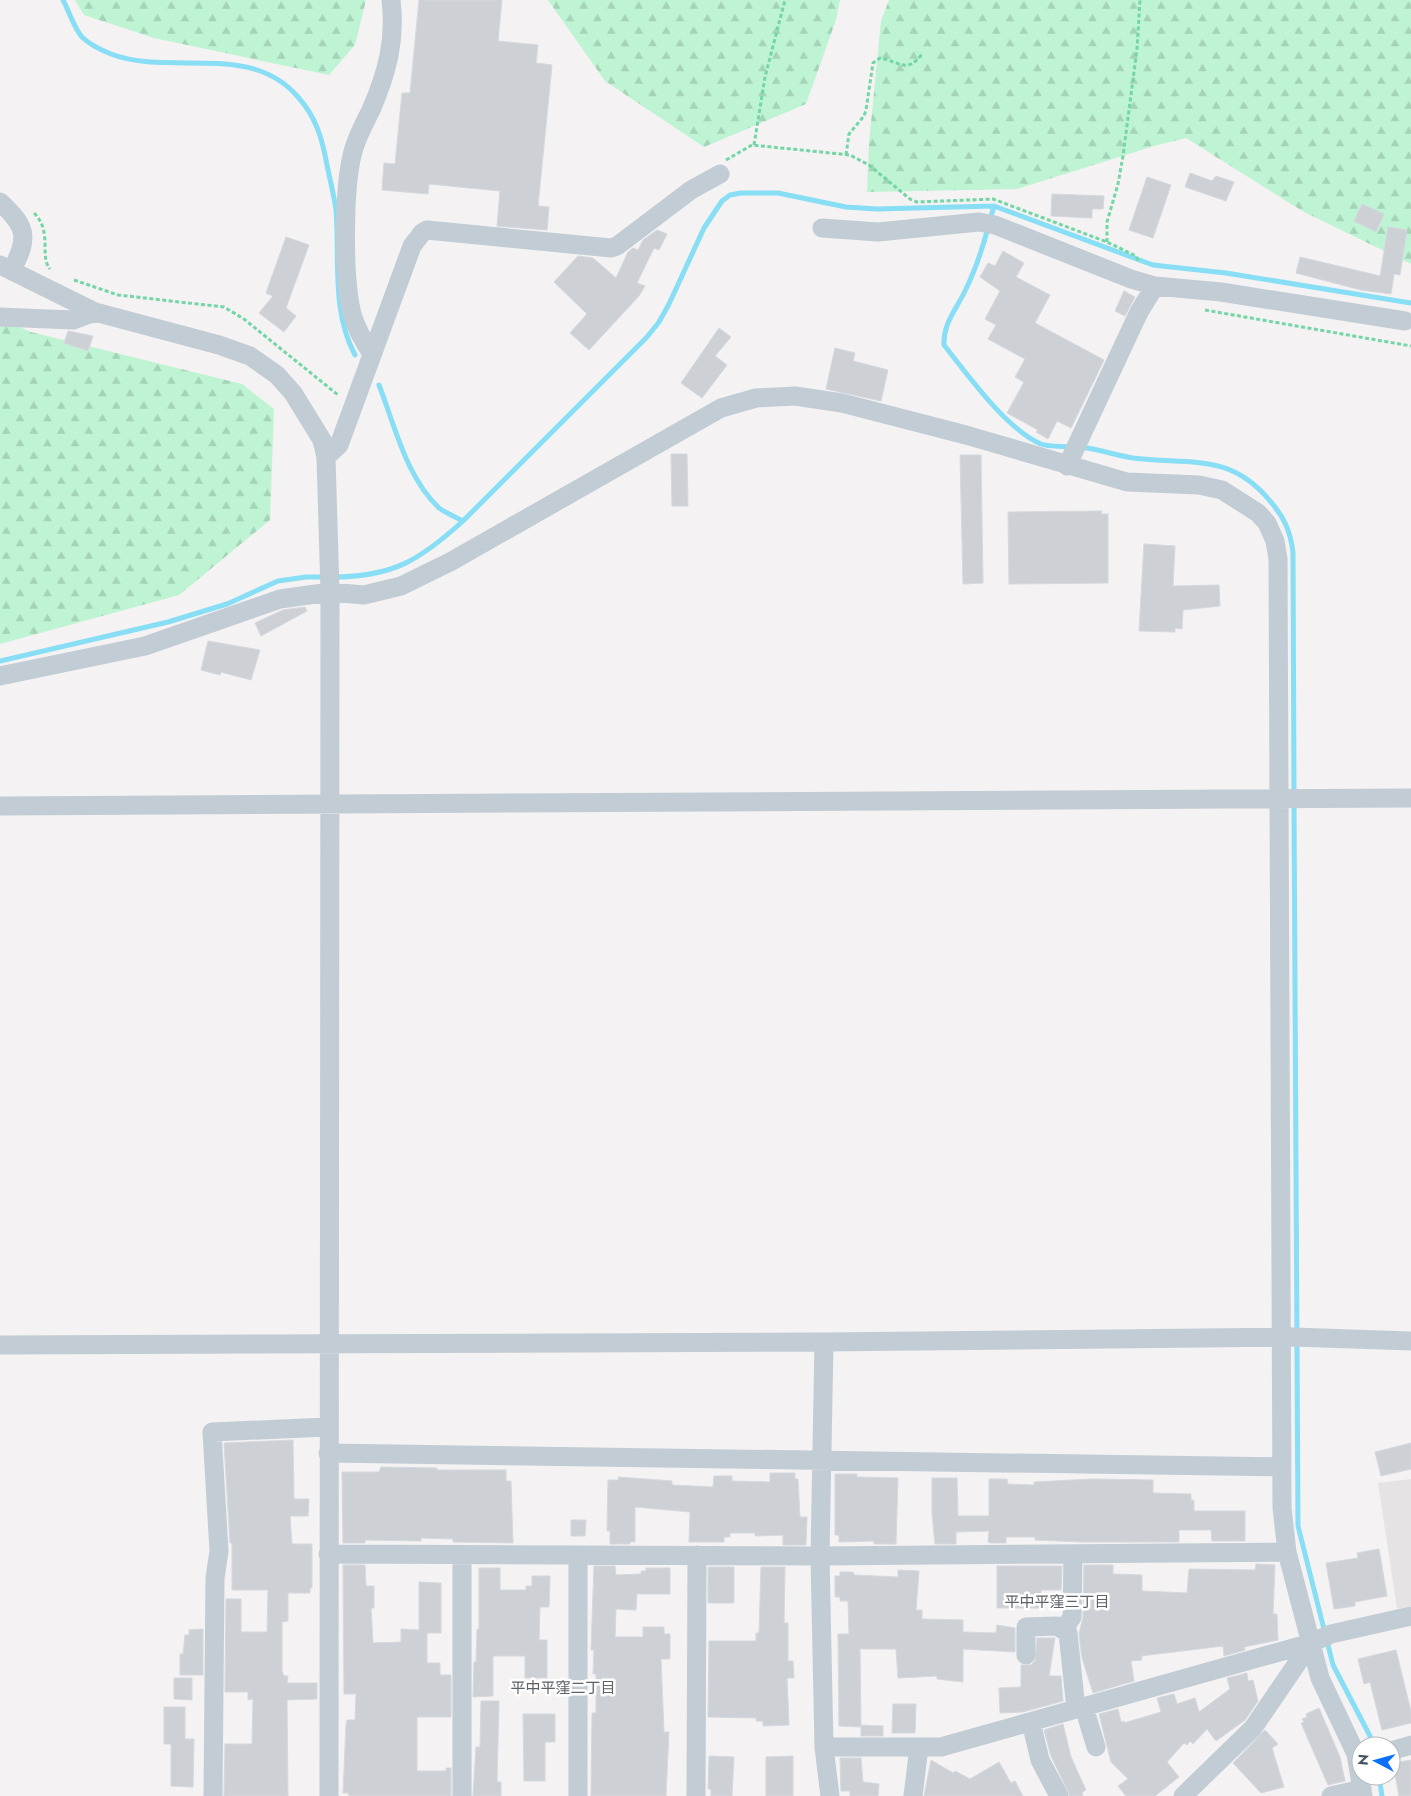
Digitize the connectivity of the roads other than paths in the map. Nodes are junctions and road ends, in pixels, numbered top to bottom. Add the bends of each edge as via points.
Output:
1 (391, 0) edge
2 (720, 174) road end
3 (0, 202) edge
4 (822, 228) dead end
5 (6, 267) edge
6 (1154, 286) junction
7 (94, 312) junction
8 (0, 317) edge
9 (1405, 321) dead end
10 (372, 354) junction
11 (326, 457) junction
12 (1067, 466) junction
13 (330, 582) junction
14 (0, 676) edge
15 (1283, 798) junction
16 (1411, 798) edge
17 (330, 803) junction
18 (0, 806) edge
19 (1293, 1337) junction
20 (1411, 1341) edge
21 (824, 1342) junction
22 (328, 1344) junction
23 (0, 1345) edge
24 (328, 1427) junction
25 (328, 1453) junction
26 (821, 1460) junction
27 (1281, 1467) junction
28 (1287, 1552) junction
29 (328, 1554) junction
30 (1073, 1554) junction
31 (462, 1555) junction
32 (578, 1555) junction
33 (697, 1556) junction
34 (820, 1556) junction
35 (1411, 1616) edge
36 (1064, 1629) junction
37 (1311, 1643) junction
38 (1026, 1655) dead end
39 (1080, 1708) junction
40 (1031, 1722) junction
41 (1351, 1742) edge
42 (824, 1747) junction
43 (918, 1747) junction
44 (1096, 1747) dead end
45 (1362, 1792) edge
46 (213, 1796) edge
47 (328, 1796) edge
48 (462, 1796) edge
49 (578, 1796) edge
50 (696, 1796) edge
51 (830, 1796) edge
52 (913, 1796) edge
53 (1059, 1796) edge
54 (1183, 1796) edge
55 (1331, 1796) edge

1 - 10 street via 394,28 391,53 382,85 354,147 348,179 350,301 356,325
2 - 10 street via 691,190 611,248 427,230 412,246
3 - 5 street via 19,220 23,240 23,248
4 - 6 street via 878,232 979,222 995,225
5 - 7 street
6 - 9 street via 1222,292
6 - 12 street
7 - 8 street via 73,320
7 - 11 street via 250,356 277,375 293,393 322,440
10 - 11 street via 339,444
11 - 13 street
12 - 13 street via 966,435 842,403 795,396 756,398 721,408 450,562 401,586 364,595
12 - 15 street via 1127,482 1199,485 1222,490 1258,513 1267,523 1278,559
13 - 14 street via 138,648
13 - 17 street
15 - 16 street
15 - 17 street
15 - 19 street
17 - 18 street
17 - 22 street
19 - 20 street
19 - 21 street
19 - 27 street
21 - 22 street
21 - 26 street
22 - 23 street
22 - 24 street
24 - 25 street
24 - 46 street via 212,1432 218,1550
25 - 26 street
25 - 29 street
26 - 27 street
26 - 34 street
27 - 28 street
28 - 30 street
28 - 37 street
29 - 31 street
29 - 47 street
30 - 34 street
30 - 36 street via 1072,1617
31 - 32 street
31 - 48 street
32 - 33 street
32 - 49 street
33 - 34 street
33 - 50 street
34 - 42 street
35 - 37 street via 1331,1634
36 - 38 street via 1057,1626 1026,1627
36 - 39 street via 1068,1633
37 - 39 street
37 - 41 street via 1320,1678
37 - 54 street via 1253,1728
39 - 40 street
39 - 44 street
40 - 43 street via 941,1747
40 - 53 street via 1040,1760
42 - 43 street
42 - 51 street
43 - 52 street
45 - 55 street

